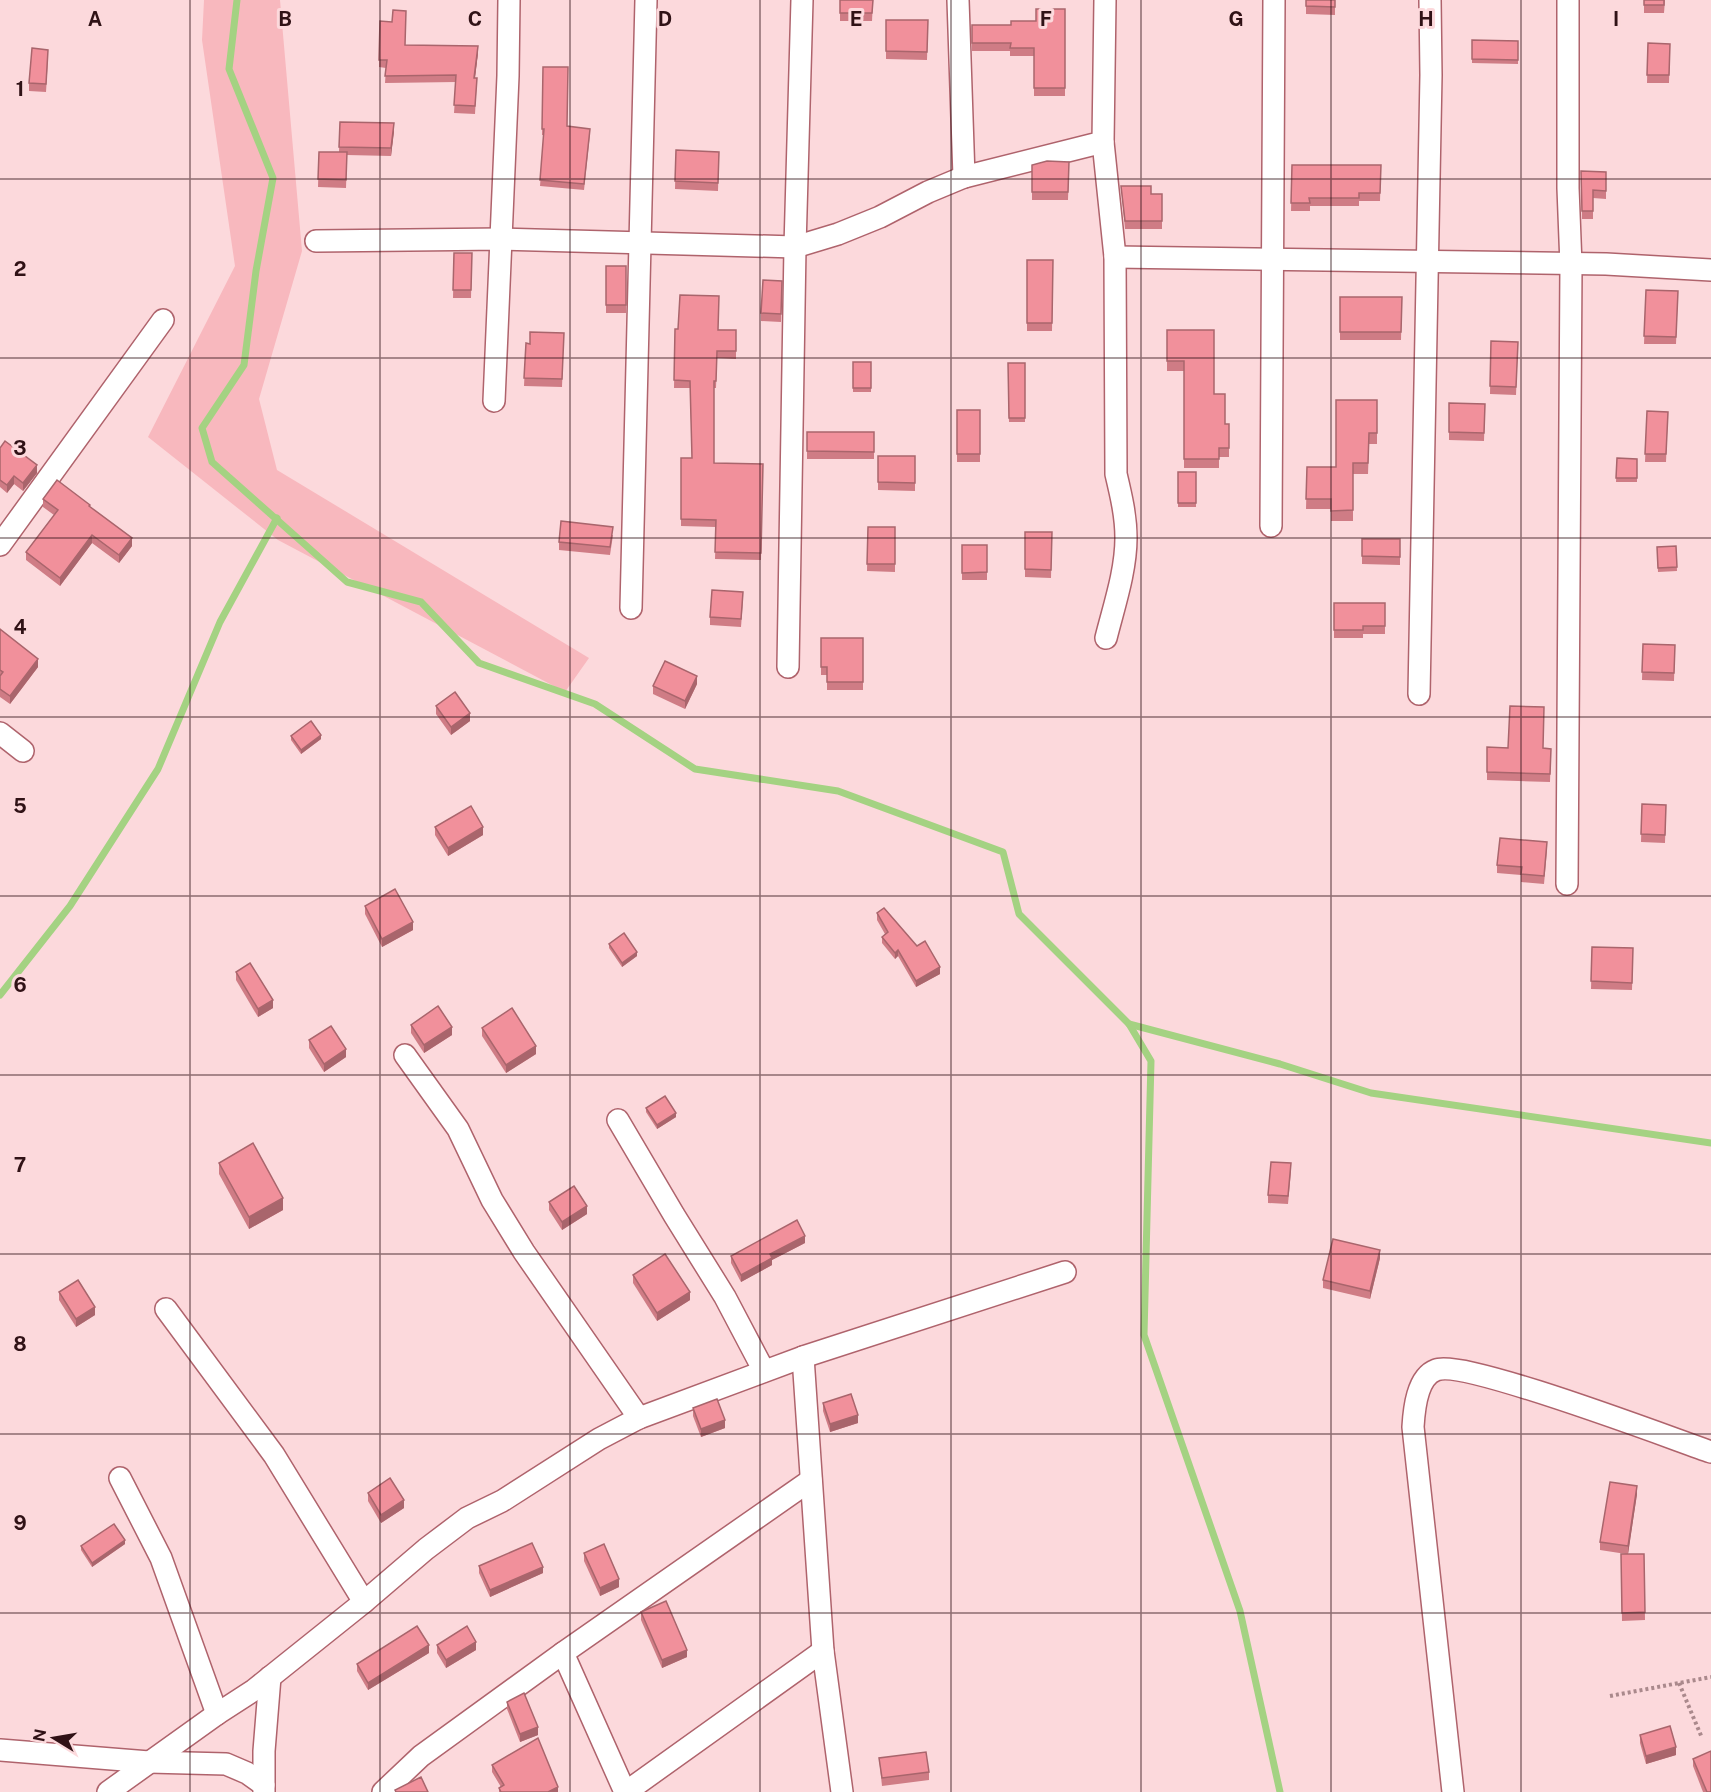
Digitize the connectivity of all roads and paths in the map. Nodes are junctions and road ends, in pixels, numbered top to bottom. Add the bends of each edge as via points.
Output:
1 (509, 0) edge
2 (646, 0) edge
3 (802, 0) edge
4 (958, 0) edge
5 (1105, 0) edge
6 (1274, 0) edge
7 (1430, 0) edge
8 (1568, 0) edge
9 (1103, 142) junction
10 (964, 177) junction
11 (502, 239) junction
12 (316, 241) dead end
13 (641, 242) junction
14 (795, 248) junction
15 (1115, 257) junction
16 (1274, 259) junction
17 (1426, 262) junction
18 (1571, 265) junction
19 (1711, 270) edge
20 (163, 320) dead end
21 (494, 402) dead end
22 (1271, 526) dead end
23 (0, 545) edge
24 (630, 609) dead end
25 (1106, 638) dead end
26 (788, 667) dead end
27 (1419, 693) dead end
28 (0, 733) edge
29 (23, 751) dead end
30 (1567, 884) dead end
31 (405, 1055) dead end
32 (618, 1120) dead end
33 (1065, 1272) dead end
34 (166, 1309) dead end
35 (803, 1357) junction
36 (764, 1371) junction
37 (639, 1418) junction
38 (1711, 1452) edge
39 (120, 1478) dead end
40 (811, 1479) junction
41 (364, 1602) junction
42 (823, 1652) junction
43 (563, 1653) junction
44 (270, 1677) junction
45 (1711, 1677) edge
46 (1678, 1683) junction
47 (1610, 1696) dead end
48 (217, 1714) junction
49 (1702, 1738) dead end
50 (0, 1750) edge
51 (149, 1762) junction
52 (264, 1789) edge
53 (108, 1792) edge
54 (383, 1792) edge
55 (625, 1792) edge
56 (842, 1792) edge
57 (1453, 1792) edge

1 - 11 street
2 - 13 street
3 - 14 street
4 - 10 street
5 - 9 street
6 - 16 street
7 - 17 street
8 - 18 street
9 - 10 street
9 - 15 street
10 - 14 street via 880,218
11 - 12 street
11 - 13 street
11 - 21 street
13 - 14 street
13 - 24 street
14 - 26 street
15 - 16 street
15 - 25 street via 1116,474 1126,539
16 - 17 street
16 - 22 street
17 - 18 street
17 - 27 street
18 - 19 street
18 - 30 street
20 - 23 street
28 - 29 street
31 - 37 street via 458,1130 492,1200 524,1252
32 - 36 street via 725,1297
33 - 35 street
34 - 41 street via 274,1455
35 - 36 street
35 - 40 street
36 - 37 street
37 - 41 street via 467,1518
38 - 57 street via 1496,1379 1451,1369 1435,1370 1425,1378 1415,1402 1413,1427
39 - 48 street via 161,1558
40 - 42 street
40 - 43 street
41 - 44 street
42 - 55 street
42 - 56 street
43 - 54 street via 421,1756
43 - 55 street
44 - 48 street
44 - 52 street
45 - 46 path
46 - 47 path
46 - 49 path
48 - 51 street
50 - 51 street
51 - 52 street via 226,1764 247,1773
51 - 53 street

